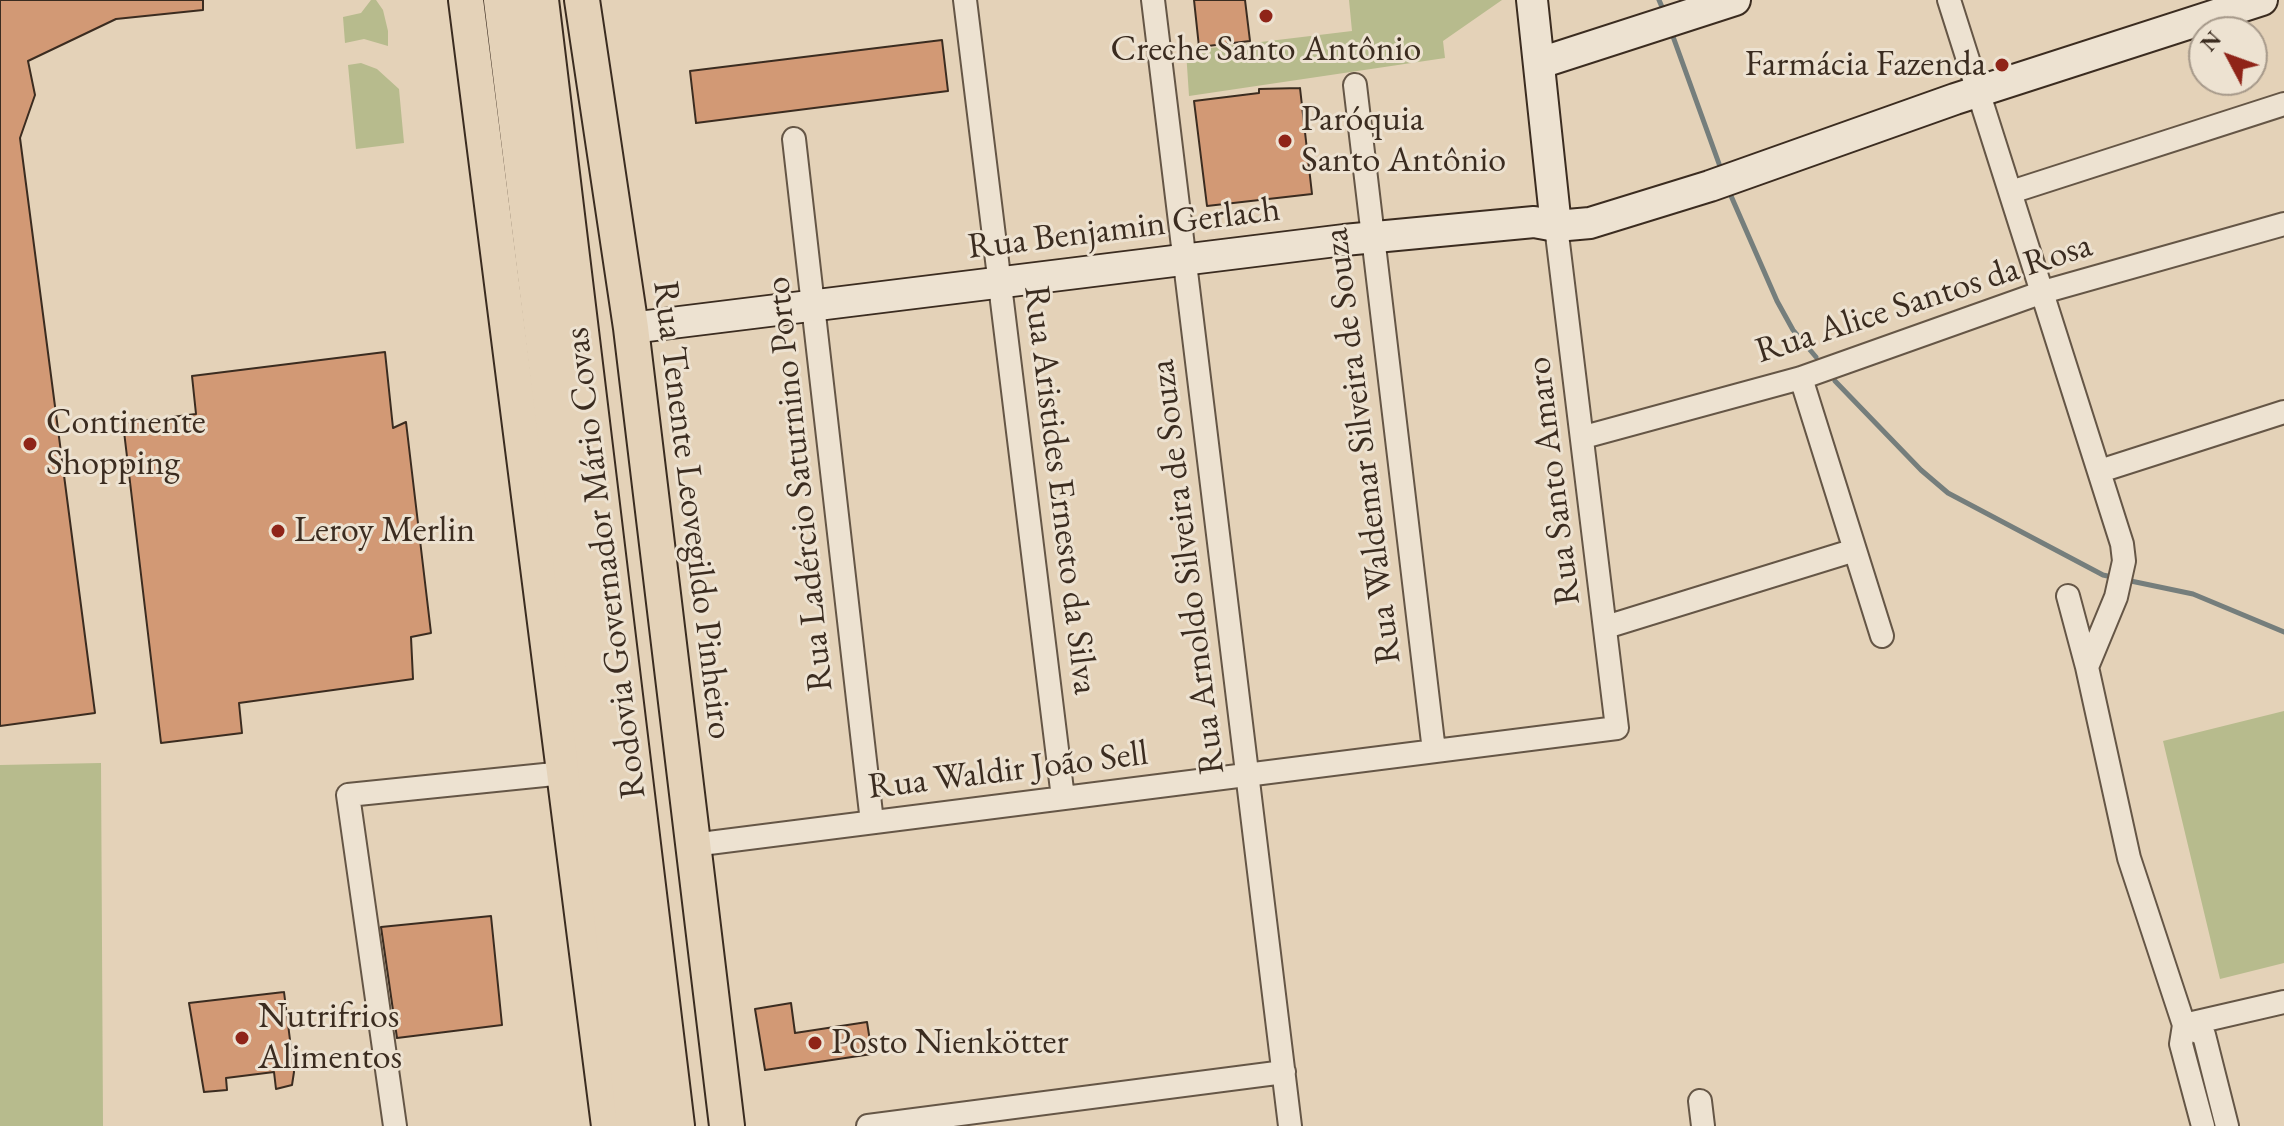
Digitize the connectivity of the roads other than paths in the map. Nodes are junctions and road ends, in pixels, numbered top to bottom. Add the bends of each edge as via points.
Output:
1 (466, 0) edge
2 (504, 0) edge
3 (538, 0) edge
4 (582, 0) edge
5 (965, 0) edge
6 (1153, 0) edge
7 (1532, 0) edge
8 (1735, 0) edge
9 (1949, 0) edge
10 (2262, 0) edge
11 (1540, 63) junction
12 (1355, 85) dead end
13 (1978, 91) junction
14 (2284, 104) edge
15 (794, 139) dead end
16 (2011, 192) junction
17 (2284, 224) edge
18 (1556, 226) junction
19 (1372, 238) junction
20 (1186, 260) junction
21 (1000, 283) junction
22 (2043, 292) junction
23 (813, 306) junction
24 (631, 328) junction
25 (1801, 378) junction
26 (2284, 412) edge
27 (1584, 437) junction
28 (2100, 471) junction
29 (1855, 550) junction
30 (2068, 596) dead end
31 (1606, 627) junction
32 (1882, 636) dead end
33 (2087, 667) junction
34 (1617, 728) joint
35 (1434, 751) junction
36 (564, 773) junction
37 (1248, 775) junction
38 (1063, 798) junction
39 (872, 822) junction
40 (693, 845) junction
41 (2284, 1002) edge
42 (2184, 1025) junction
43 (627, 1046) junction
44 (1284, 1072) junction
45 (1700, 1101) dead end
46 (665, 1124) edge
47 (395, 1126) edge
48 (609, 1126) edge
49 (627, 1126) edge
50 (727, 1126) edge
51 (868, 1126) edge
52 (1290, 1126) edge
53 (1703, 1126) edge
54 (2203, 1126) edge
55 (2227, 1126) edge

1 - 36 main road
2 - 43 highway, Rodovia Governador Mário Covas via 594,731
3 - 46 highway, Rodovia Governador Mário Covas
4 - 24 main road, Rua Tenente Leovegildo Pinheiro
5 - 21 street, Rua Aristides Ernesto da Silva
6 - 20 street, Rua Arnoldo Silveira de Souza
7 - 11 main road
8 - 11 main road
9 - 13 street
10 - 13 main road, Rua Benjamin Gerlach
11 - 18 main road
12 - 19 street, Rua Waldemar Silveira de Souza
13 - 16 street
13 - 18 main road, Rua Benjamin Gerlach via 1614,217
14 - 16 street
15 - 23 street, Rua Ladércio Saturnino Porto
16 - 22 street
17 - 22 street, Rua Alice Santos da Rosa
18 - 19 main road, Rua Benjamin Gerlach via 1534,222
18 - 27 street, Rua Santo Amaro
19 - 20 main road, Rua Benjamin Gerlach
19 - 35 street, Rua Waldemar Silveira de Souza
20 - 21 main road, Rua Benjamin Gerlach
20 - 37 street, Rua Arnoldo Silveira de Souza
21 - 23 main road, Rua Benjamin Gerlach
21 - 38 street, Rua Aristides Ernesto da Silva
22 - 25 street, Rua Alice Santos da Rosa
22 - 28 street
23 - 24 main road, Rua Benjamin Gerlach
23 - 39 street, Rua Ladércio Saturnino Porto
24 - 40 main road, Rua Tenente Leovegildo Pinheiro
25 - 27 street, Rua Alice Santos da Rosa
25 - 29 street
26 - 28 street
27 - 31 street, Rua Santo Amaro
28 - 33 street via 2124,561 2120,585
29 - 31 street
29 - 32 street
30 - 33 street
31 - 34 street, Rua Santo Amaro
33 - 42 street via 2129,858
34 - 35 street, Rua Waldir João Sell
35 - 37 street, Rua Waldir João Sell
36 - 47 street via 348,795
36 - 48 main road
37 - 38 street, Rua Waldir João Sell
37 - 44 street, Rua Arnoldo Silveira de Souza
38 - 39 street, Rua Waldir João Sell
39 - 40 street, Rua Waldir João Sell
40 - 50 main road, Rua Tenente Leovegildo Pinheiro
41 - 42 street
42 - 54 street via 2181,1044
42 - 55 street via 2204,1035
43 - 46 highway, Rodovia Governador Mário Covas
43 - 49 highway
44 - 51 street
44 - 52 street, Rua Arnoldo Silveira de Souza
45 - 53 street

